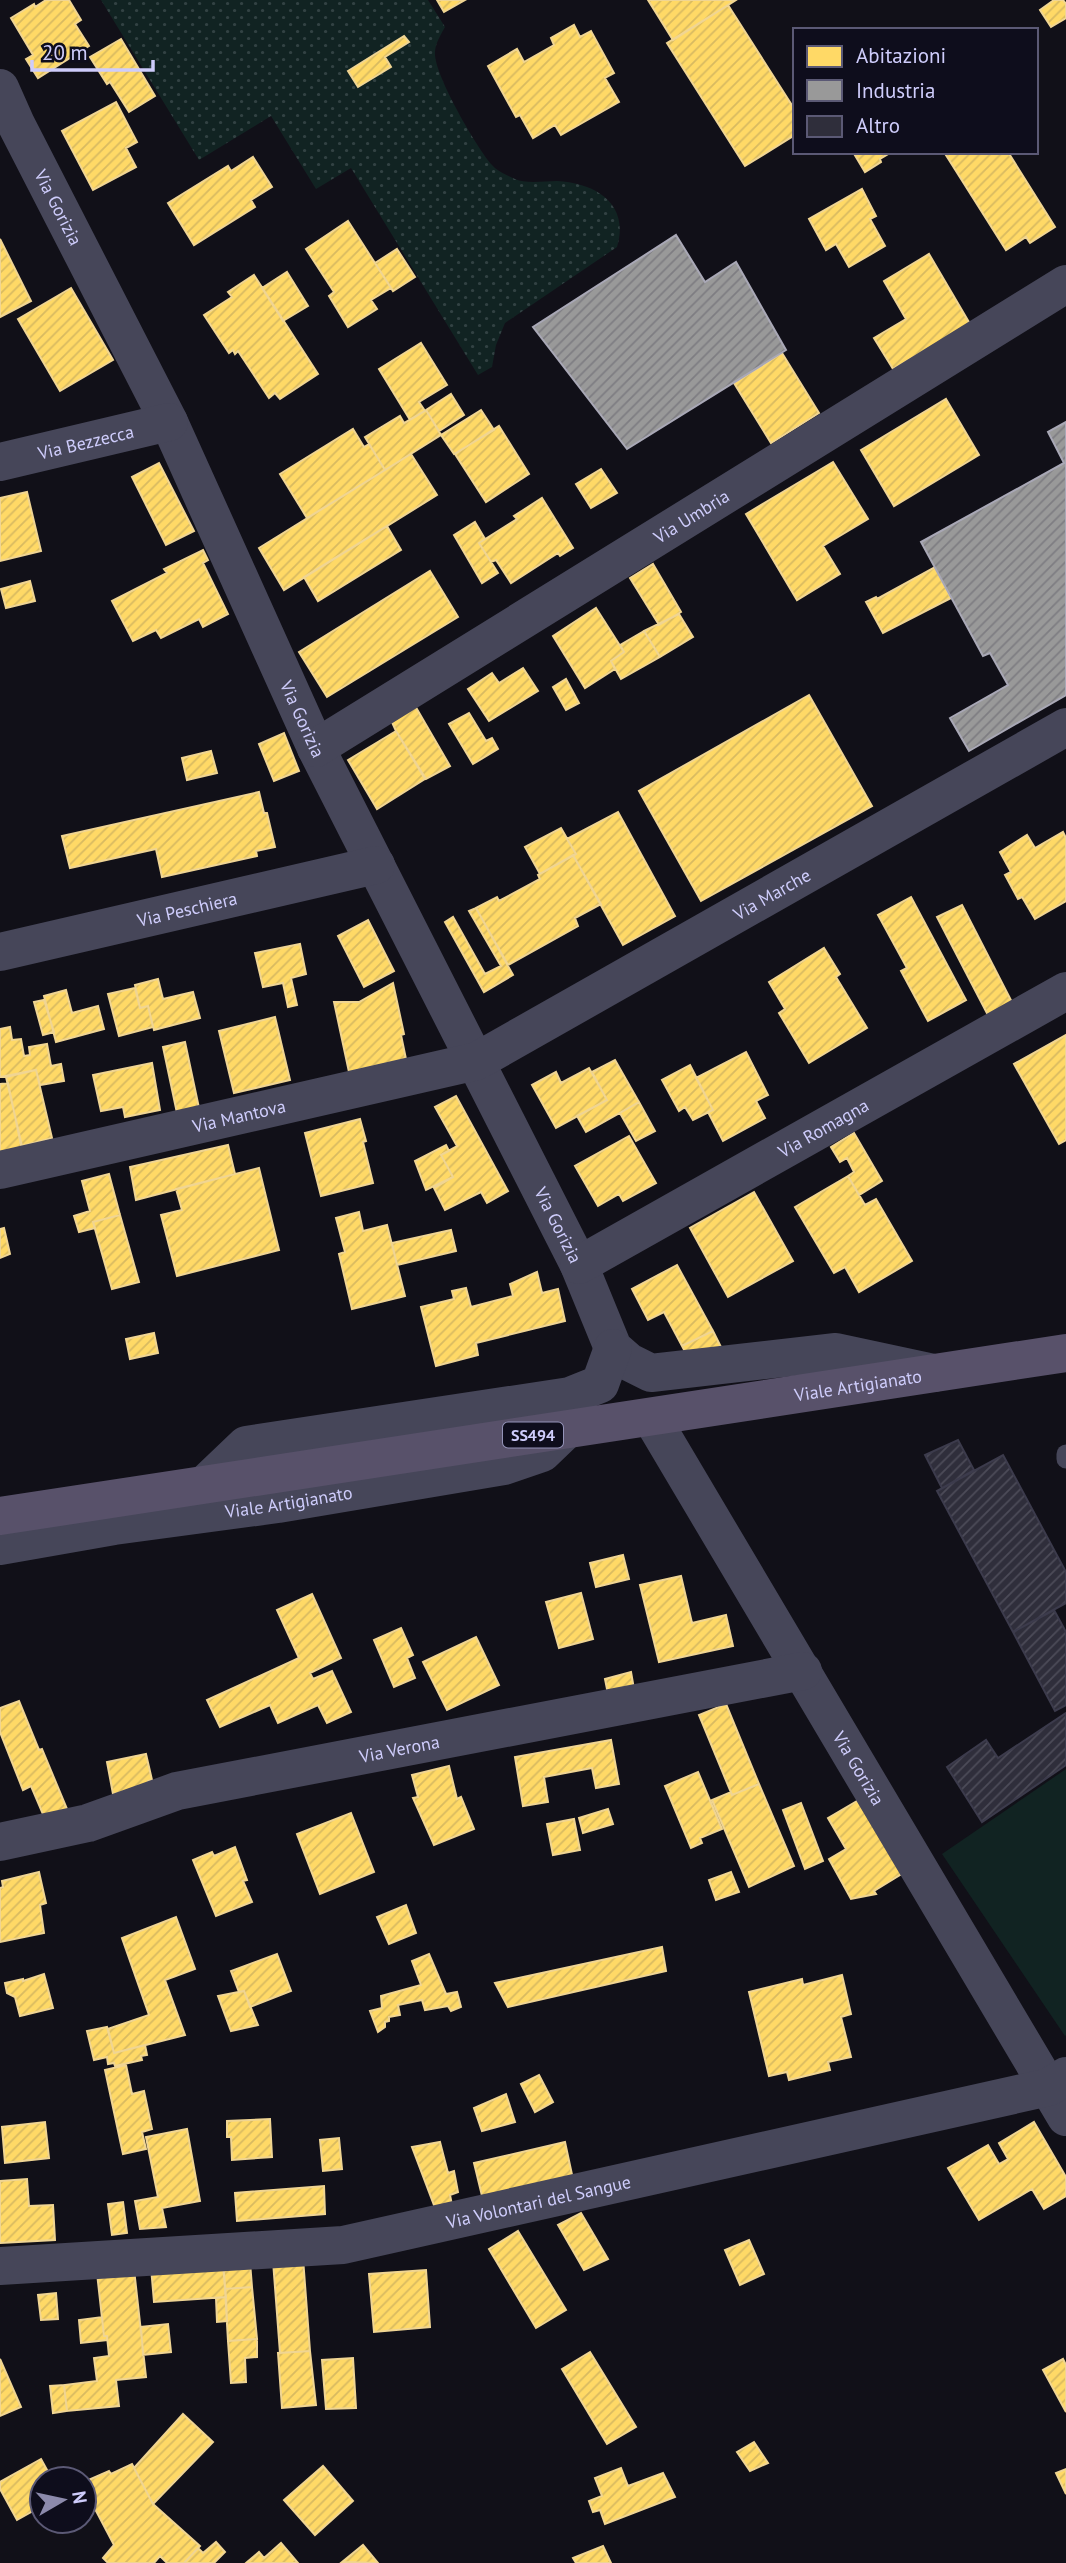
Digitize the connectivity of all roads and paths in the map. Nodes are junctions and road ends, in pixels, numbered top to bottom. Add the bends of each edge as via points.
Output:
1 (0, 88) edge
2 (8, 126) edge
3 (1066, 284) edge
4 (169, 422) junction
5 (0, 462) edge
6 (1066, 727) edge
7 (316, 748) junction
8 (376, 865) junction
9 (0, 952) edge
10 (1066, 991) edge
11 (477, 1061) junction
12 (0, 1170) edge
13 (579, 1265) junction
14 (613, 1348) junction
15 (1066, 1353) edge
16 (939, 1374) junction
17 (652, 1417) junction
18 (566, 1430) junction
19 (1066, 1454) edge
20 (1066, 1459) edge
21 (203, 1486) junction
22 (0, 1516) edge
23 (0, 1546) edge
24 (803, 1671) junction
25 (0, 1842) edge
26 (1060, 2093) edge
27 (0, 2266) edge

1 - 2 street, Via Gorizia
2 - 4 street, Via Gorizia
3 - 7 street, Via Umbria
4 - 5 street, Via Bezzecca
4 - 7 street, Via Gorizia
6 - 11 street, Via Marche
7 - 8 street, Via Gorizia
8 - 9 street, Via Peschiera
8 - 11 street, Via Gorizia
10 - 13 street, Via Romagna
11 - 12 street, Via Mantova
11 - 13 street, Via Gorizia
13 - 14 street, Via Gorizia
14 - 16 street via 650,1373 836,1352
14 - 21 street via 600,1384 570,1396 246,1444
15 - 16 main road, Viale Artigianato / SS494
16 - 17 main road, Viale Artigianato / SS494
17 - 18 main road, Viale Artigianato / SS494
17 - 24 street, Via Gorizia
18 - 21 main road, Viale Artigianato / SS494
18 - 23 street, Viale Artigianato via 542,1453 504,1466
19 - 20 lane
21 - 22 main road, Viale Artigianato / SS494
24 - 25 street, Via Verona via 177,1791 88,1824
24 - 26 street, Via Gorizia
26 - 27 street, Via Volontari del Sangue via 343,2245

